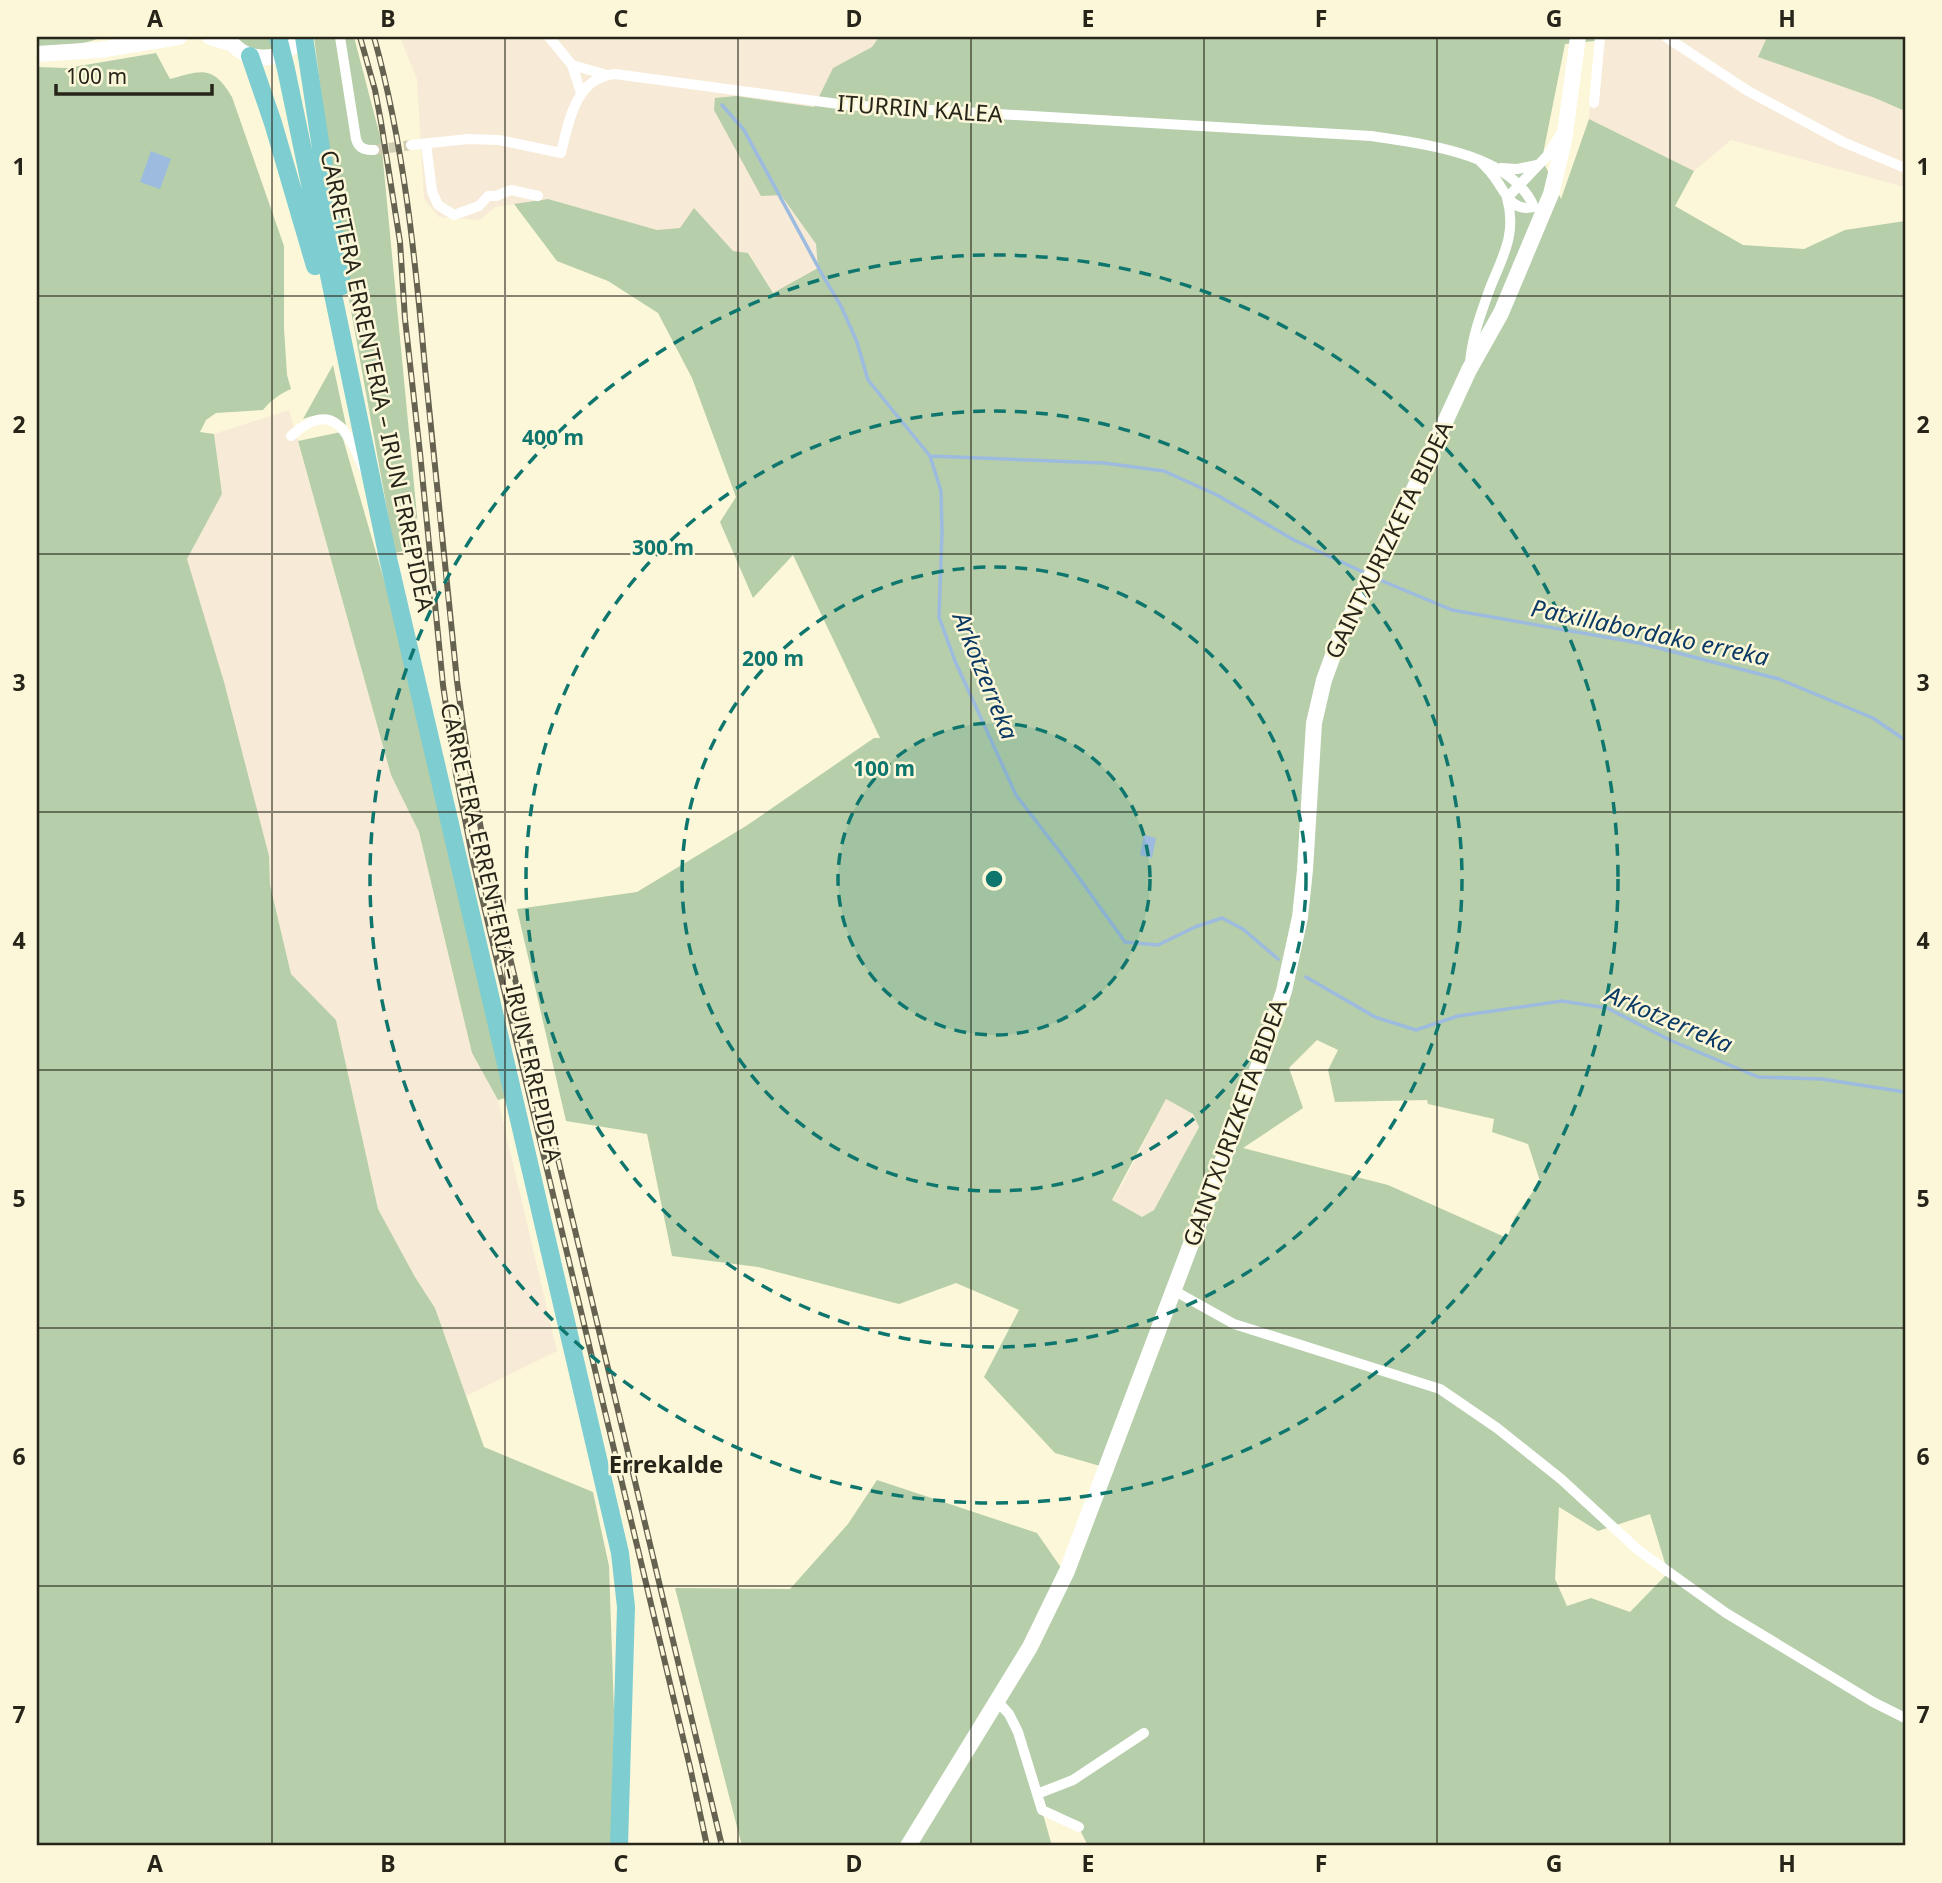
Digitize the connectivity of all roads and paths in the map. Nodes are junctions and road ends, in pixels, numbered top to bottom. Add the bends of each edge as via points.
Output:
1 (179, 37) edge
2 (210, 37) edge
3 (278, 37) edge
4 (302, 37) edge
5 (340, 37) edge
6 (549, 37) edge
7 (1578, 37) edge
8 (1600, 37) edge
9 (1666, 37) edge
10 (229, 40) edge
11 (37, 54) edge
12 (250, 56) junction
13 (572, 65) junction
14 (607, 75) junction
15 (580, 93) junction
16 (1594, 103) dead end
17 (1566, 123) junction
18 (426, 144) junction
19 (411, 145) tunnel mouth
20 (374, 150) dead end
21 (1479, 160) junction
22 (1539, 164) junction
23 (1493, 165) junction
24 (1905, 168) edge
25 (1520, 185) junction
26 (1551, 194) junction
27 (538, 196) dead end
28 (1507, 198) junction
29 (1534, 207) junction
30 (1522, 263) junction
31 (345, 358) junction
32 (1469, 370) junction
33 (352, 394) junction
34 (291, 436) dead end
35 (372, 488) junction
36 (1173, 1290) junction
37 (998, 1702) junction
38 (1905, 1718) edge
39 (1144, 1733) dead end
40 (1037, 1794) junction
41 (1079, 1827) dead end
42 (620, 1846) edge
43 (908, 1846) edge

1 - 11 main road
2 - 10 main road
3 - 31 main road, CARRETERA ERRENTERIA – IRUN ERREPIDEA
4 - 12 main road via 276,56
4 - 33 main road via 355,372
5 - 20 street via 356,139 360,147
6 - 13 street
7 - 17 main road, GAINTXURIZKETA BIDEA
8 - 16 street
9 - 24 street via 1748,91 1843,142
10 - 12 main road
12 - 31 main road via 305,227 336,349
13 - 14 street, ITURRIN KALEA
13 - 15 street
14 - 15 street
14 - 21 street, ITURRIN KALEA via 846,105 1371,136
15 - 18 street via 561,153 499,140
17 - 22 street
17 - 26 main road, GAINTXURIZKETA BIDEA
17 - 29 main road, GAINTXURIZKETA BIDEA
18 - 19 street
18 - 27 street via 432,191 438,205 454,215 479,206 488,196 511,190
21 - 23 street, ITURRIN KALEA
21 - 28 street
22 - 23 street, ITURRIN KALEA via 1517,169
22 - 25 street
23 - 25 street, ITURRIN KALEA
25 - 28 street
25 - 29 street, ITURRIN KALEA
26 - 29 main road
26 - 30 main road, GAINTXURIZKETA BIDEA
28 - 29 street via 1520,208
28 - 32 street via 1509,240 1476,327
29 - 30 main road, GAINTXURIZKETA BIDEA
29 - 32 main road, GAINTXURIZKETA BIDEA
30 - 32 main road, GAINTXURIZKETA BIDEA via 1497,322
31 - 33 main road, CARRETERA ERRENTERIA – IRUN ERREPIDEA
32 - 36 main road, GAINTXURIZKETA BIDEA via 1330,659 1314,723 1300,916 1284,991
33 - 35 main road, CARRETERA ERRENTERIA – IRUN ERREPIDEA
34 - 35 street via 314,420 341,426
35 - 42 main road, CARRETERA ERRENTERIA – IRUN ERREPIDEA via 621,1553 626,1607
36 - 37 main road, GAINTXURIZKETA BIDEA via 1067,1571
36 - 38 street via 1234,1324 1440,1389 1497,1427 1638,1550 1726,1613
37 - 40 street via 1018,1732
37 - 43 main road, GAINTXURIZKETA BIDEA
39 - 40 street via 1073,1780
40 - 41 street via 1042,1810

